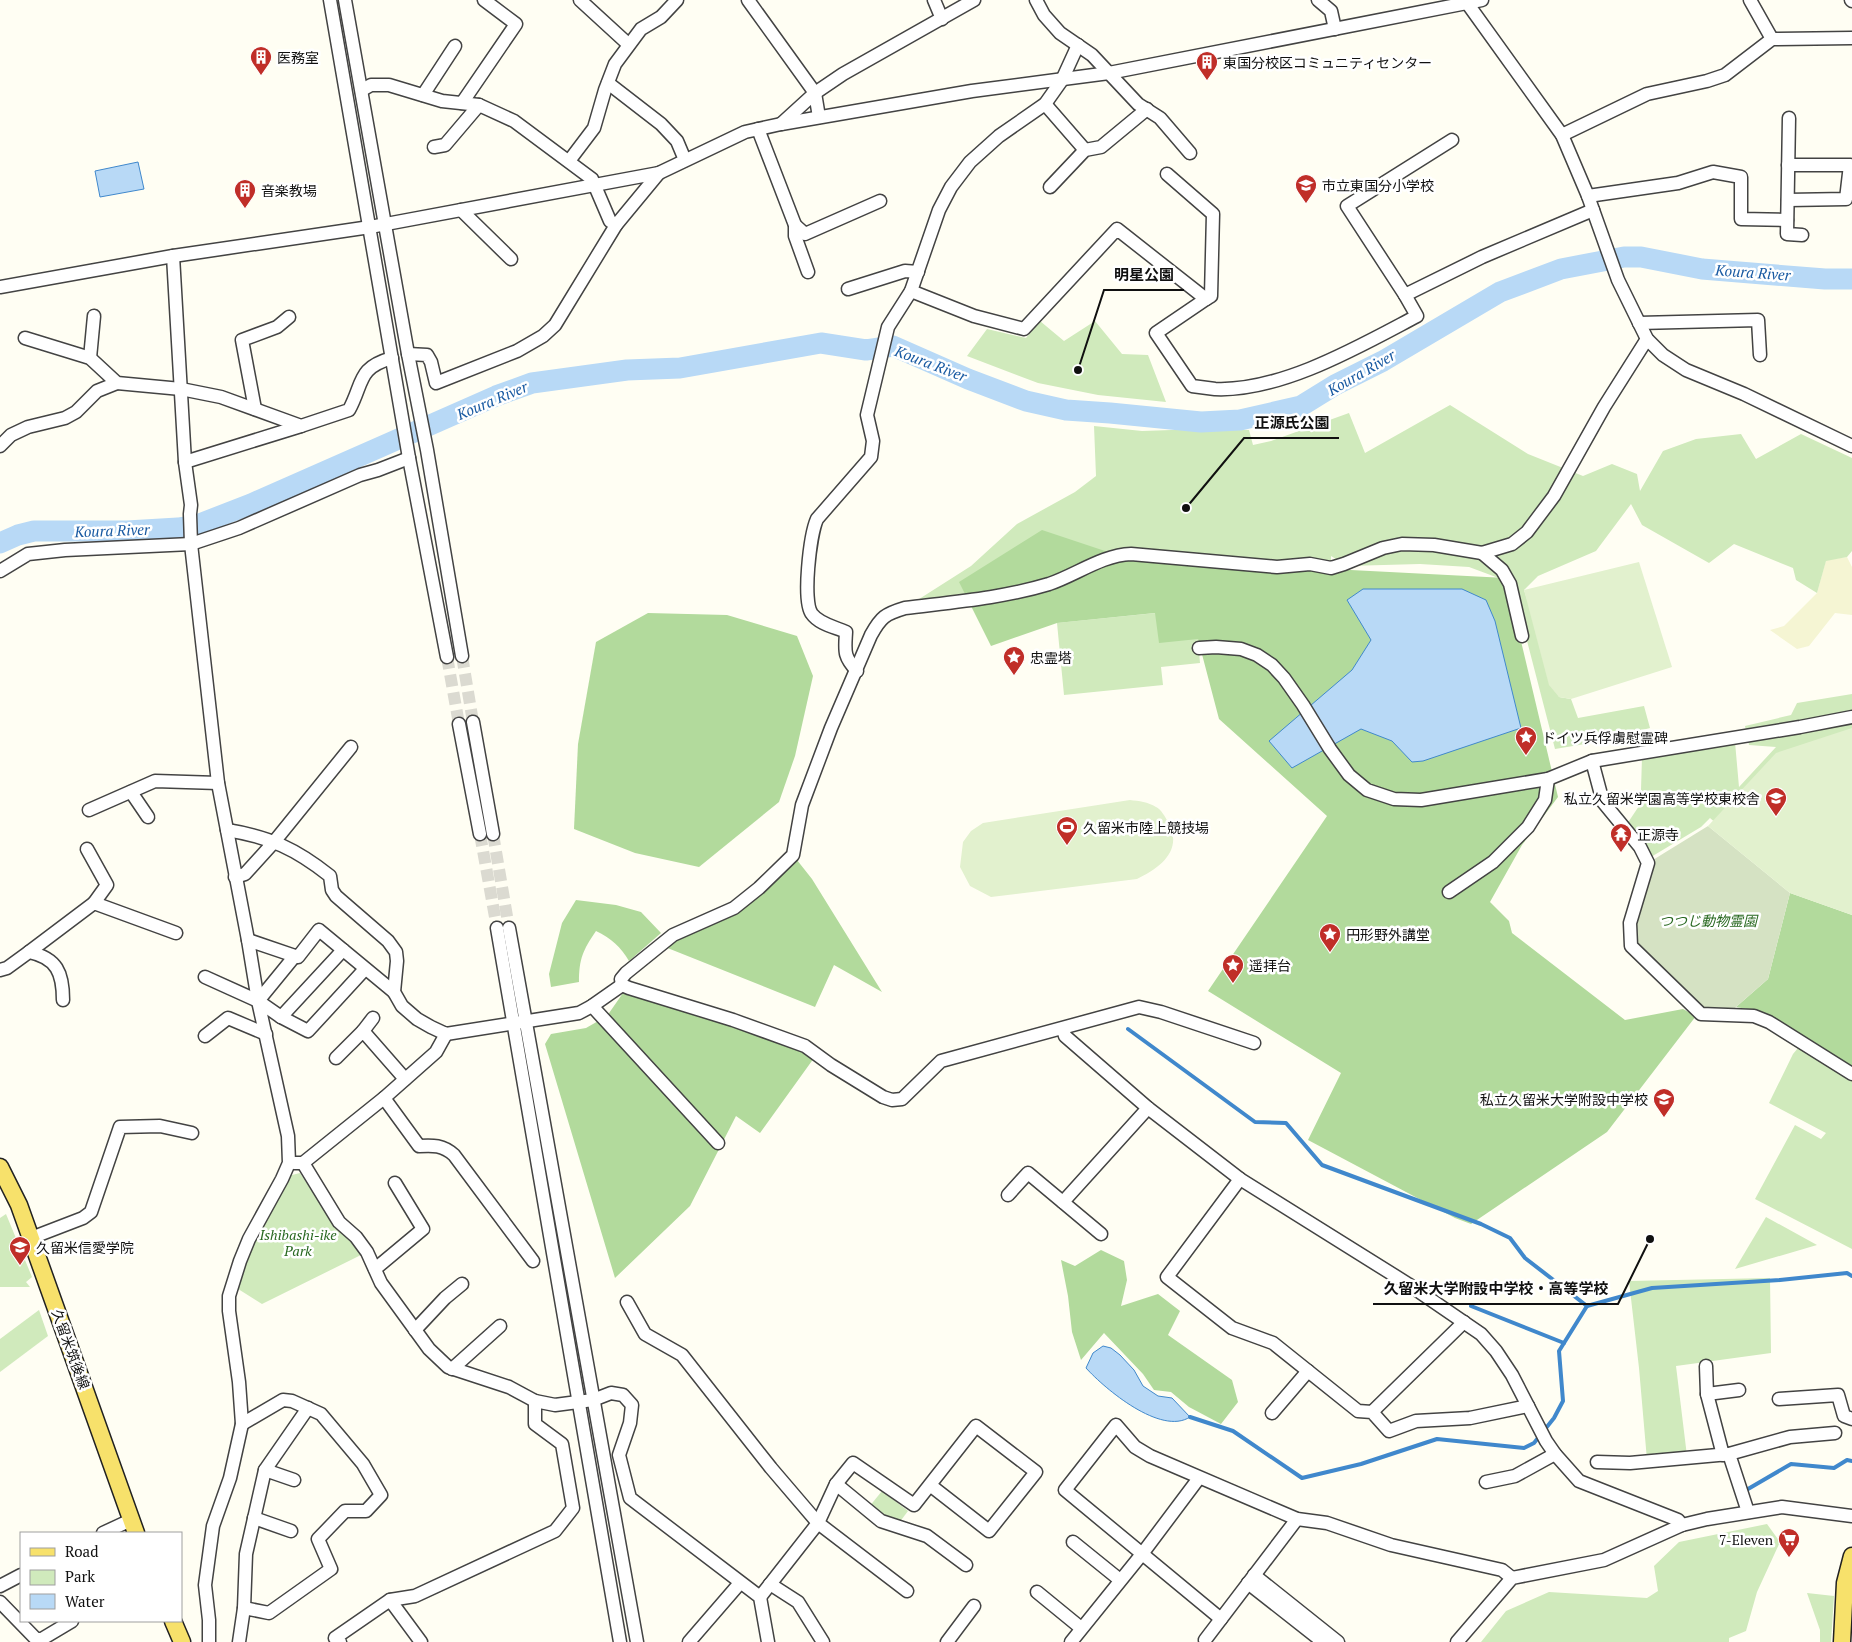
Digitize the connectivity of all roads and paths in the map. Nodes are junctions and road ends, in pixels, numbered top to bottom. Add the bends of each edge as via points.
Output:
1 (330, 0) edge
2 (344, 0) edge
3 (484, 0) edge
4 (580, 0) edge
5 (677, 0) edge
6 (748, 0) edge
7 (934, 0) edge
8 (974, 0) edge
9 (1036, 0) edge
10 (1318, 0) edge
11 (1482, 0) edge
12 (1750, 0) edge
13 (1466, 2) edge
14 (942, 19) junction
15 (1335, 29) junction
16 (1772, 38) junction
17 (1852, 38) edge
18 (628, 44) junction
19 (455, 46) dead end
20 (1078, 46) junction
21 (1109, 73) junction
22 (1062, 80) junction
23 (608, 82) junction
24 (362, 90) junction
25 (815, 92) junction
26 (423, 95) junction
27 (462, 103) junction
28 (1045, 104) junction
29 (479, 105) junction
30 (1146, 109) junction
31 (819, 117) junction
32 (1789, 118) dead end
33 (781, 124) junction
34 (758, 129) junction
35 (1562, 135) junction
36 (1452, 140) dead end
37 (434, 147) dead end
38 (1085, 150) junction
39 (1190, 153) dead end
40 (685, 160) junction
41 (569, 161) junction
42 (1788, 165) junction
43 (660, 172) junction
44 (1167, 174) dead end
45 (594, 184) junction
46 (1050, 187) dead end
47 (1588, 196) junction
48 (1788, 200) junction
49 (880, 201) dead end
50 (461, 210) junction
51 (1593, 210) junction
52 (1787, 220) junction
53 (385, 224) junction
54 (616, 225) junction
55 (795, 225) junction
56 (370, 227) junction
57 (1802, 235) dead end
58 (173, 256) junction
59 (511, 259) dead end
60 (808, 272) dead end
61 (918, 272) junction
62 (0, 287) edge
63 (848, 289) dead end
64 (911, 291) junction
65 (1405, 295) junction
66 (1206, 299) junction
67 (94, 316) dead end
68 (289, 317) dead end
69 (1639, 323) junction
70 (25, 338) dead end
71 (1647, 340) junction
72 (408, 354) junction
73 (1760, 355) dead end
74 (90, 358) junction
75 (392, 358) junction
76 (117, 382) junction
77 (181, 389) junction
78 (255, 409) junction
79 (300, 426) junction
80 (0, 446) edge
81 (1852, 446) edge
82 (409, 458) junction
83 (185, 462) junction
84 (191, 544) junction
85 (1482, 553) junction
86 (0, 571) edge
87 (1522, 636) dead end
88 (1198, 648) dead end
89 (462, 656) tunnel mouth
90 (447, 657) tunnel mouth
91 (857, 671) junction
92 (1852, 717) edge
93 (472, 722) tunnel mouth
94 (459, 724) tunnel mouth
95 (351, 747) dead end
96 (1592, 761) junction
97 (1548, 779) junction
98 (218, 783) junction
99 (131, 792) junction
100 (89, 810) dead end
101 (148, 817) dead end
102 (227, 830) junction
103 (480, 834) tunnel mouth
104 (493, 834) tunnel mouth
105 (274, 842) junction
106 (87, 849) dead end
107 (235, 877) junction
108 (1449, 892) dead end
109 (94, 903) junction
110 (503, 928) tunnel mouth
111 (176, 933) dead end
112 (248, 940) junction
113 (342, 950) junction
114 (29, 952) junction
115 (294, 956) junction
116 (0, 970) edge
117 (365, 970) junction
118 (205, 977) dead end
119 (622, 984) junction
120 (394, 992) junction
121 (63, 1000) dead end
122 (258, 1001) junction
123 (592, 1006) junction
124 (281, 1017) junction
125 (373, 1018) dead end
126 (520, 1022) junction
127 (1063, 1029) junction
128 (363, 1031) junction
129 (266, 1034) junction
130 (446, 1034) junction
131 (205, 1036) dead end
132 (1254, 1043) dead end
133 (336, 1058) dead end
134 (1852, 1074) edge
135 (405, 1078) junction
136 (384, 1098) junction
137 (1148, 1108) junction
138 (192, 1133) dead end
139 (718, 1143) dead end
140 (289, 1163) junction
141 (303, 1163) junction
142 (0, 1167) edge
143 (1240, 1179) junction
144 (395, 1183) dead end
145 (1008, 1195) dead end
146 (1063, 1202) junction
147 (1101, 1234) dead end
148 (31, 1238) junction
149 (533, 1261) dead end
150 (375, 1269) junction
151 (462, 1284) dead end
152 (627, 1302) dead end
153 (1464, 1322) junction
154 (500, 1326) dead end
155 (415, 1330) junction
156 (1706, 1366) dead end
157 (452, 1369) junction
158 (1308, 1371) junction
159 (1739, 1390) dead end
160 (1707, 1394) junction
161 (593, 1400) junction
162 (1779, 1400) dead end
163 (535, 1401) junction
164 (579, 1402) junction
165 (1528, 1406) junction
166 (308, 1408) junction
167 (1372, 1412) junction
168 (1272, 1413) dead end
169 (1852, 1419) edge
170 (242, 1424) junction
171 (1835, 1433) dead end
172 (1555, 1454) junction
173 (1726, 1454) junction
174 (1597, 1462) dead end
175 (265, 1470) junction
176 (1199, 1478) junction
177 (294, 1480) dead end
178 (1486, 1482) dead end
179 (836, 1484) junction
180 (930, 1485) junction
181 (1748, 1512) junction
182 (1852, 1516) edge
183 (254, 1518) junction
184 (1297, 1519) junction
185 (818, 1523) junction
186 (1682, 1524) junction
187 (134, 1526) edge
188 (291, 1531) dead end
189 (107, 1532) edge
190 (1073, 1542) dead end
191 (1142, 1554) junction
192 (1852, 1556) edge
193 (966, 1565) dead end
194 (20, 1576) edge
195 (1512, 1578) junction
196 (1251, 1579) junction
197 (1120, 1580) junction
198 (740, 1583) junction
199 (770, 1584) junction
200 (0, 1586) edge
201 (907, 1592) dead end
202 (1037, 1592) dead end
203 (760, 1597) junction
204 (390, 1600) junction
205 (0, 1602) edge
206 (974, 1606) dead end
207 (244, 1608) junction
208 (1221, 1619) junction
209 (70, 1622) edge
210 (173, 1622) edge
211 (1081, 1628) junction
212 (1205, 1641) edge
213 (182, 1642) edge
214 (209, 1642) edge
215 (239, 1642) edge
216 (340, 1642) edge
217 (421, 1642) edge
218 (620, 1642) edge
219 (637, 1642) edge
220 (688, 1642) edge
221 (768, 1642) edge
222 (823, 1642) edge
223 (947, 1642) edge
224 (1071, 1642) edge
225 (1323, 1642) edge
226 (1338, 1642) edge
227 (1457, 1642) edge
228 (1842, 1642) edge

1 - 56 street
2 - 24 street
3 - 27 street via 516,24
4 - 18 street
5 - 18 street
6 - 25 street
7 - 14 street
8 - 14 street
9 - 20 street via 1060,32
10 - 15 street via 1331,11
11 - 13 street
12 - 16 street
13 - 15 street
13 - 35 street
14 - 25 street
15 - 21 street
16 - 17 street
16 - 35 street via 1725,75 1647,94
18 - 23 street
19 - 26 street
20 - 21 street
20 - 22 street
21 - 22 street
21 - 30 street
22 - 28 street
22 - 31 street via 972,91
23 - 40 street via 661,124 677,142
23 - 41 street via 594,128
24 - 26 street via 371,85 389,85
24 - 53 street
25 - 31 street
25 - 33 street
26 - 27 street
27 - 29 street
28 - 38 street
28 - 61 street via 999,136 970,162 951,187 939,210
29 - 37 street via 445,146
29 - 41 street via 514,120
30 - 38 street via 1101,147
30 - 39 street via 1160,118
31 - 33 street
32 - 42 street
33 - 34 street
34 - 40 street
34 - 55 street
35 - 47 street
36 - 65 street via 1347,206
38 - 46 street
40 - 43 street
41 - 45 street
42 - 48 street
42 - 48 street via 1850,164 1846,199
43 - 45 street
43 - 54 street
44 - 66 street via 1213,214 1211,296
45 - 50 street
45 - 54 street via 610,220
47 - 51 street
47 - 52 street via 1678,183 1713,172 1740,177 1741,220
48 - 52 street
49 - 55 street via 805,234
50 - 53 street
50 - 59 street
51 - 65 street via 1482,257
51 - 69 street via 1618,280
52 - 57 street via 1787,234
53 - 56 street
53 - 72 street
54 - 72 street via 555,325 531,344 436,382 432,362 427,355
55 - 60 street
56 - 58 street
56 - 75 street
58 - 62 street
58 - 77 street
61 - 63 street via 905,271
61 - 64 street
64 - 66 street via 974,316 1024,329 1117,229
64 - 91 street via 888,327 867,415 873,441 871,457 817,520 809,556 807,607 819,621 846,632 845,652
65 - 66 street via 1417,316 1371,340 1279,380 1216,389 1192,386 1156,333
67 - 74 street
68 - 78 street via 277,327 242,340
69 - 71 street
69 - 73 street via 1758,320
70 - 74 street
71 - 81 street via 1686,370
71 - 85 street via 1604,407 1554,496 1527,532 1512,544
72 - 89 street
74 - 76 street
75 - 79 street via 372,365 366,371 349,410
75 - 82 street
76 - 77 street
76 - 80 street via 97,391 76,412 28,427 11,435
77 - 78 street via 222,397
77 - 83 street
78 - 79 street
79 - 83 street
82 - 84 street via 239,528
82 - 90 street
83 - 84 street via 192,505
84 - 86 street via 28,554
84 - 98 street
85 - 87 street via 1502,570 1510,584
85 - 91 street via 1434,545 1402,544 1331,568 1310,564 1278,567 1117,554 1050,583 1020,592 888,613 871,635
88 - 97 street via 1241,650 1272,665 1349,775 1366,790 1394,800 1421,800
91 - 119 street via 802,805 793,855 734,908 673,935 626,974 621,979
92 - 96 street
93 - 104 street
94 - 103 street
95 - 105 street
96 - 97 street
96 - 134 street via 1602,802 1640,847 1648,863 1630,923 1631,946 1700,1014 1754,1016
97 - 108 street via 1545,800 1528,827 1493,862
98 - 99 street via 155,781
98 - 102 street
99 - 100 street
99 - 101 street
102 - 105 street
102 - 107 street
105 - 107 street via 245,874
105 - 120 street via 307,858 330,876 332,890 340,900 388,941 396,952
106 - 109 street via 108,885
107 - 112 street
109 - 111 street
109 - 114 street
110 - 126 street
112 - 115 street
112 - 122 street
113 - 115 street via 319,930 298,957
113 - 117 street
113 - 124 street
114 - 116 street
114 - 121 street via 42,955 53,963 63,986
115 - 122 street
117 - 120 street
117 - 124 street via 308,1031
118 - 122 street
119 - 123 street
119 - 127 street via 805,1046 838,1070 892,1100 902,1099 941,1061
120 - 130 street via 402,1006 417,1019
122 - 124 street
122 - 129 street
123 - 126 street via 578,1013
123 - 139 street
125 - 128 street
126 - 130 street
126 - 161 street
126 - 164 street
127 - 132 street via 1139,1008 1161,1012
127 - 137 street via 1065,1036
128 - 133 street
128 - 135 street
129 - 131 street via 228,1018
129 - 140 street via 288,1136
130 - 135 street via 436,1052
135 - 136 street
136 - 141 street
136 - 149 street via 419,1146 436,1145 454,1156
137 - 143 street
137 - 146 street
138 - 148 street via 160,1126 120,1127 91,1212
140 - 141 street
140 - 170 street via 249,1239 229,1296
141 - 150 street via 339,1222 367,1252
142 - 148 main road, 久留米筑後線
143 - 153 street
143 - 158 street via 1167,1277 1232,1328 1273,1343
144 - 150 street via 422,1229
145 - 146 street via 1028,1173
146 - 147 street
148 - 187 main road, 久留米筑後線
150 - 155 street via 381,1283
151 - 155 street via 444,1298
152 - 185 street via 646,1334 682,1355
153 - 165 street via 1481,1334 1496,1351
153 - 167 street
154 - 157 street
155 - 157 street
156 - 160 street
157 - 163 street via 509,1387
158 - 167 street via 1358,1411
158 - 168 street
159 - 160 street
160 - 173 street
161 - 164 street
161 - 198 street via 610,1393 623,1395 632,1405 619,1456 630,1498
161 - 219 street
162 - 169 street via 1838,1395 1844,1416
163 - 164 street via 555,1405
163 - 204 street via 535,1424 562,1444 573,1508 554,1530 416,1596
164 - 218 street
165 - 167 street via 1470,1418 1416,1421 1389,1431
165 - 172 street
166 - 170 street via 283,1400
166 - 175 street
166 - 207 street via 321,1414 363,1464 381,1495 366,1511 345,1511 318,1539 331,1569 269,1613
170 - 214 street via 230,1478 214,1526 208,1565 205,1585
171 - 173 street via 1790,1437
172 - 178 street via 1515,1476
172 - 186 street via 1578,1481
173 - 174 street via 1630,1463
173 - 181 street
175 - 177 street
175 - 183 street
176 - 184 street
176 - 191 street
176 - 191 street via 1150,1456 1135,1446 1116,1425 1065,1490
179 - 180 street via 853,1463 914,1505
179 - 185 street
179 - 193 street via 881,1521 927,1536
180 - 180 street via 976,1426 1036,1472 989,1530
181 - 182 street via 1782,1507
181 - 186 street
183 - 188 street
183 - 207 street via 246,1554
184 - 195 street via 1327,1523 1391,1545 1502,1570
184 - 196 street
185 - 199 street
185 - 201 street
186 - 195 street via 1604,1560
187 - 189 street
190 - 197 street
191 - 197 street
191 - 208 street
192 - 228 main road via 1845,1583
194 - 200 street
195 - 227 street
196 - 208 street
196 - 225 street
196 - 226 street
197 - 211 street
198 - 203 street
198 - 220 street
199 - 203 street
199 - 222 street via 798,1602
202 - 211 street
203 - 221 street
204 - 216 street via 335,1638
204 - 217 street
205 - 209 street via 36,1639 42,1639
206 - 223 street
207 - 215 street
208 - 212 street
210 - 213 main road
211 - 224 street

